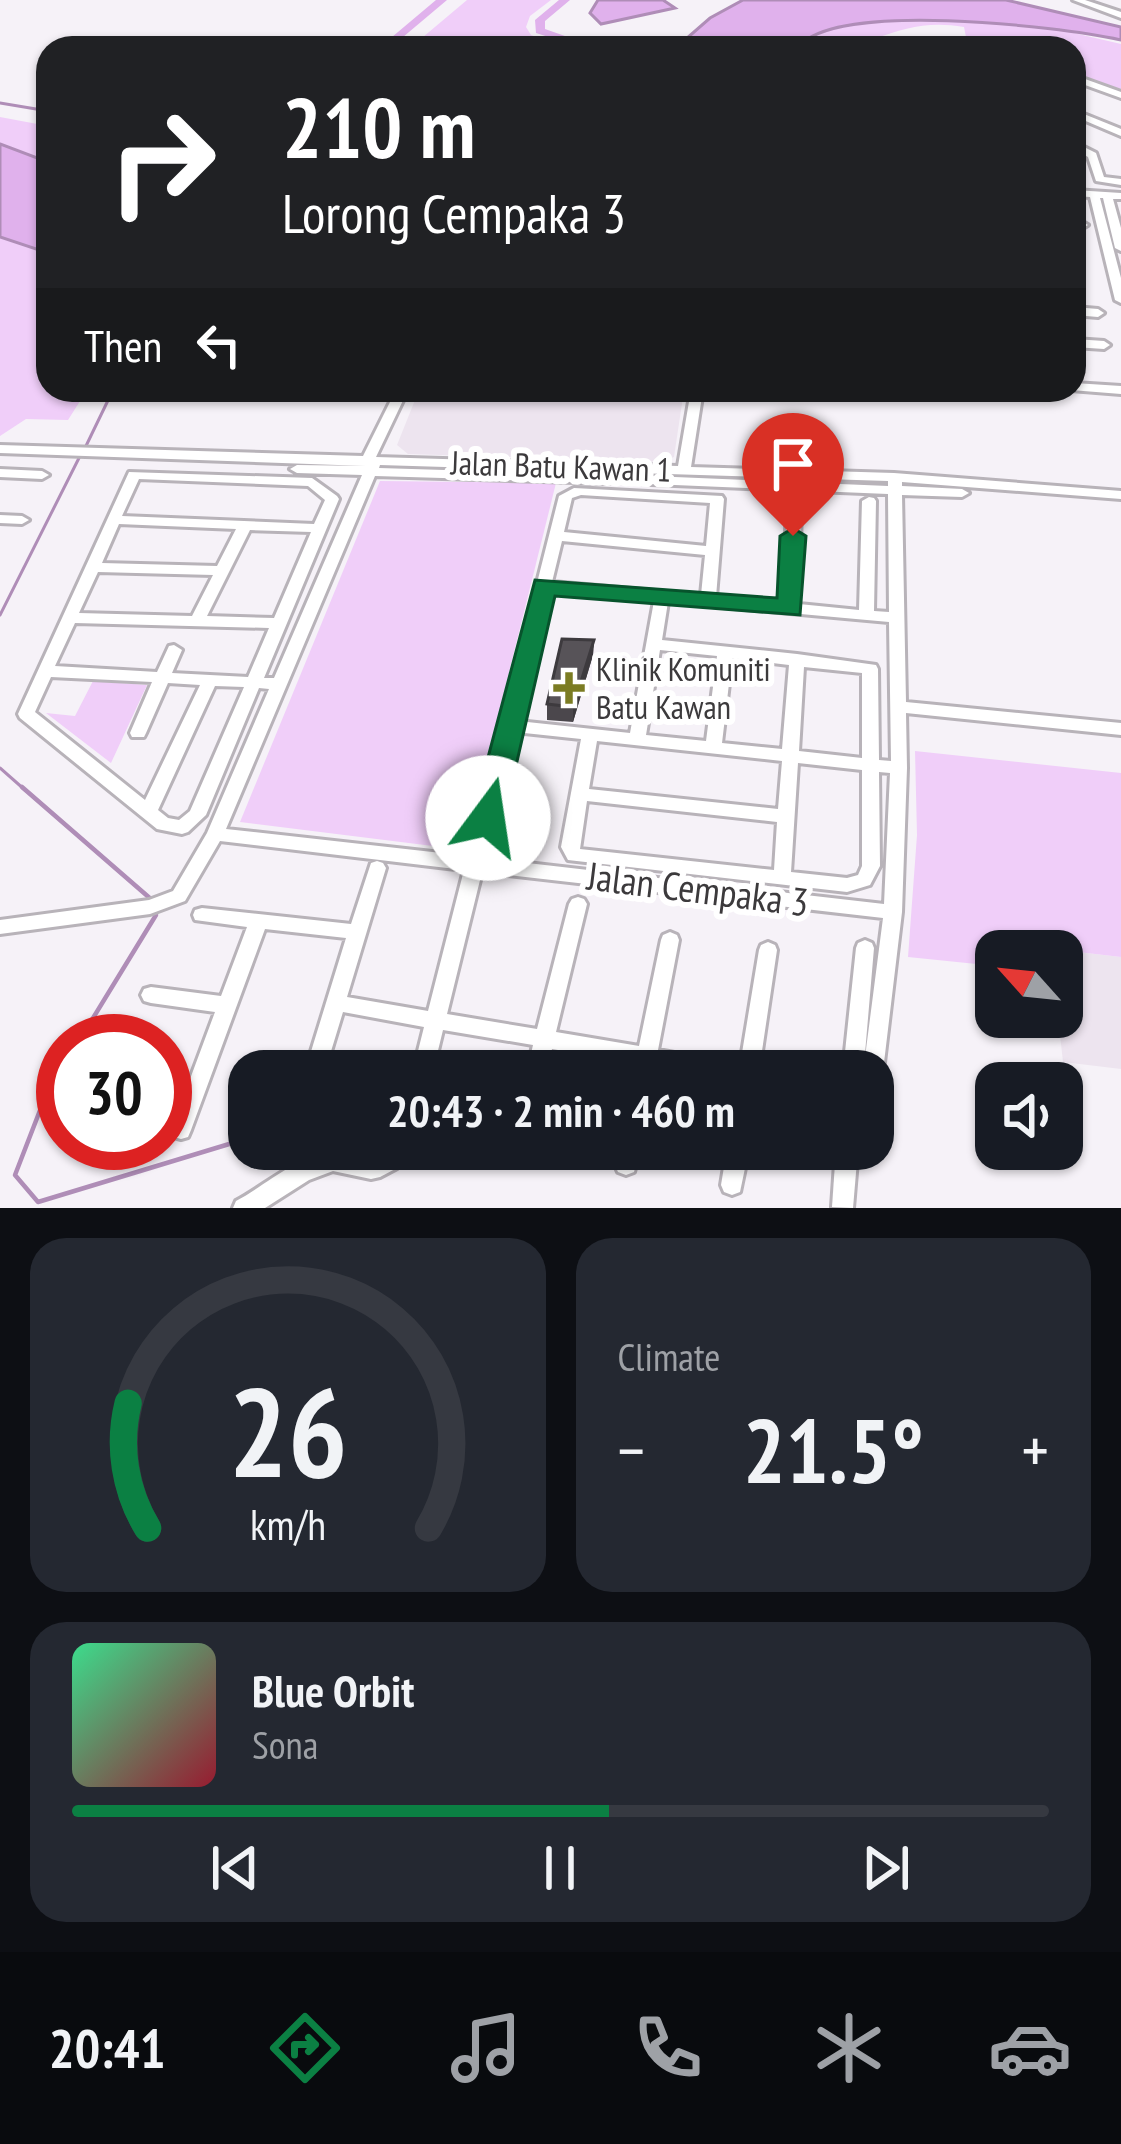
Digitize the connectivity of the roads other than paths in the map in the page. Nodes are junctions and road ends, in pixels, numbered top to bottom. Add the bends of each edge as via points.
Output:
1 (1076, 0) edge
2 (1121, 15) edge
3 (1086, 82) edge
4 (1121, 95) edge
5 (1086, 117) edge
6 (1121, 133) edge
7 (1086, 152) edge
8 (1121, 182) edge
9 (1108, 195) edge
10 (1121, 248) edge
11 (1121, 300) edge
12 (1086, 312) edge
13 (1098, 313) dead end
14 (1086, 344) edge
15 (1104, 345) dead end
16 (1086, 378) edge
17 (1107, 379) dead end
18 (1086, 388) edge
19 (1121, 391) edge
20 (397, 402) edge
21 (695, 402) edge
22 (0, 449) edge
23 (59, 456) junction
24 (97, 458) junction
25 (372, 458) junction
26 (0, 459) edge
27 (400, 467) junction
28 (324, 470) junction
29 (684, 470) junction
30 (0, 473) edge
31 (42, 476) dead end
32 (895, 482) junction
33 (359, 491) junction
34 (1121, 496) edge
35 (794, 499) dead end
36 (869, 501) dead end
37 (1121, 506) edge
38 (0, 519) edge
39 (22, 520) dead end
40 (113, 520) junction
41 (245, 525) junction
42 (320, 528) junction
43 (556, 536) junction
44 (713, 551) junction
45 (92, 567) junction
46 (222, 571) junction
47 (544, 586) junction
48 (662, 596) junction
49 (707, 600) junction
50 (791, 608) junction
51 (866, 616) junction
52 (69, 617) junction
53 (896, 618) junction
54 (197, 621) junction
55 (276, 623) junction
56 (654, 644) junction
57 (174, 650) dead end
58 (725, 652) junction
59 (797, 659) junction
60 (44, 671) junction
61 (164, 679) junction
62 (210, 680) junction
63 (250, 682) junction
64 (279, 684) junction
65 (898, 707) junction
66 (511, 726) junction
67 (1121, 729) edge
68 (138, 733) dead end
69 (590, 735) junction
70 (638, 740) junction
71 (713, 748) junction
72 (790, 756) junction
73 (872, 765) junction
74 (899, 768) junction
75 (579, 794) junction
76 (148, 810) junction
77 (786, 816) junction
78 (215, 834) junction
79 (477, 863) junction
80 (377, 868) dead end
81 (782, 878) junction
82 (578, 904) dead end
83 (893, 912) junction
84 (202, 915) dead end
85 (259, 921) junction
86 (0, 927) edge
87 (358, 932) junction
88 (670, 940) dead end
89 (865, 948) dead end
90 (768, 950) dead end
91 (151, 994) dead end
92 (334, 1003) junction
93 (228, 1005) junction
94 (439, 1016) junction
95 (546, 1036) junction
96 (321, 1050) edge
97 (430, 1050) edge
98 (542, 1050) edge
99 (597, 1050) edge
100 (648, 1050) edge
101 (752, 1050) edge
102 (855, 1050) edge
103 (876, 1050) edge
104 (192, 1101) edge
105 (309, 1170) edge
106 (735, 1170) edge
107 (846, 1170) edge
108 (732, 1186) dead end
109 (244, 1208) edge
110 (843, 1208) edge

1 - 2 street
3 - 4 street
5 - 6 street
7 - 8 street via 1100,178
9 - 10 street
9 - 11 street
12 - 13 street
14 - 15 street
16 - 17 street
18 - 19 street
20 - 25 street
21 - 29 street
22 - 23 street, Jalan Batu Kawan 1
23 - 24 street, Jalan Batu Kawan 1
23 - 26 street, Jalan Batu Kawan 1
24 - 25 street, Jalan Batu Kawan 1
24 - 28 street, Jalan Batu Kawan 1
25 - 27 street, Jalan Batu Kawan 1
25 - 27 street
25 - 28 street, Jalan Batu Kawan 1
25 - 33 street
27 - 29 street, Jalan Batu Kawan 1
27 - 32 street, Jalan Batu Kawan 1
27 - 33 street
28 - 33 street
29 - 32 street, Jalan Batu Kawan 1
30 - 31 street
32 - 34 street, Jalan Batu Kawan 1
32 - 37 street, Jalan Batu Kawan 1
32 - 53 street
33 - 64 street
35 - 50 street
36 - 51 street
38 - 39 street
40 - 41 street
40 - 42 street via 134,476 312,482 332,499
40 - 45 street
41 - 42 street
41 - 46 street
42 - 55 street
43 - 44 street
43 - 44 street, Jalan Batu Kawan 1 via 566,496 579,491 714,497
43 - 47 street
44 - 49 street
45 - 46 street
45 - 52 street
46 - 54 street
47 - 48 street
47 - 66 street
48 - 49 street
48 - 56 street
49 - 50 street
50 - 51 street
51 - 53 street
52 - 54 street
52 - 60 street
53 - 65 street
54 - 55 street
55 - 63 street
56 - 58 street
56 - 70 street
57 - 61 street
58 - 59 street
58 - 71 street
59 - 72 street
59 - 73 street via 862,665 873,678
60 - 61 street
60 - 76 street via 27,718
61 - 62 street
61 - 68 street
62 - 63 street
62 - 76 street
63 - 64 street
63 - 76 street via 191,822 172,827
64 - 78 street
65 - 67 street
65 - 74 street
66 - 69 street
66 - 79 street
69 - 70 street
69 - 75 street
70 - 71 street
71 - 72 street
72 - 73 street
72 - 77 street
73 - 74 street
73 - 81 street via 871,866 864,880
74 - 83 street
75 - 77 street
75 - 81 street via 570,848 580,857
77 - 81 street
78 - 79 street, Jalan Cempaka 3
78 - 86 street via 164,902
79 - 83 street, Jalan Cempaka 3
79 - 94 street
80 - 87 street
82 - 95 street
83 - 103 street
84 - 85 street
85 - 87 street
85 - 93 street
87 - 92 street
88 - 100 street
89 - 102 street
90 - 101 street
91 - 93 street
92 - 94 street
92 - 96 street
93 - 104 street
94 - 95 street
94 - 97 street
95 - 98 street
95 - 99 street
105 - 109 street
106 - 108 street
107 - 110 street

